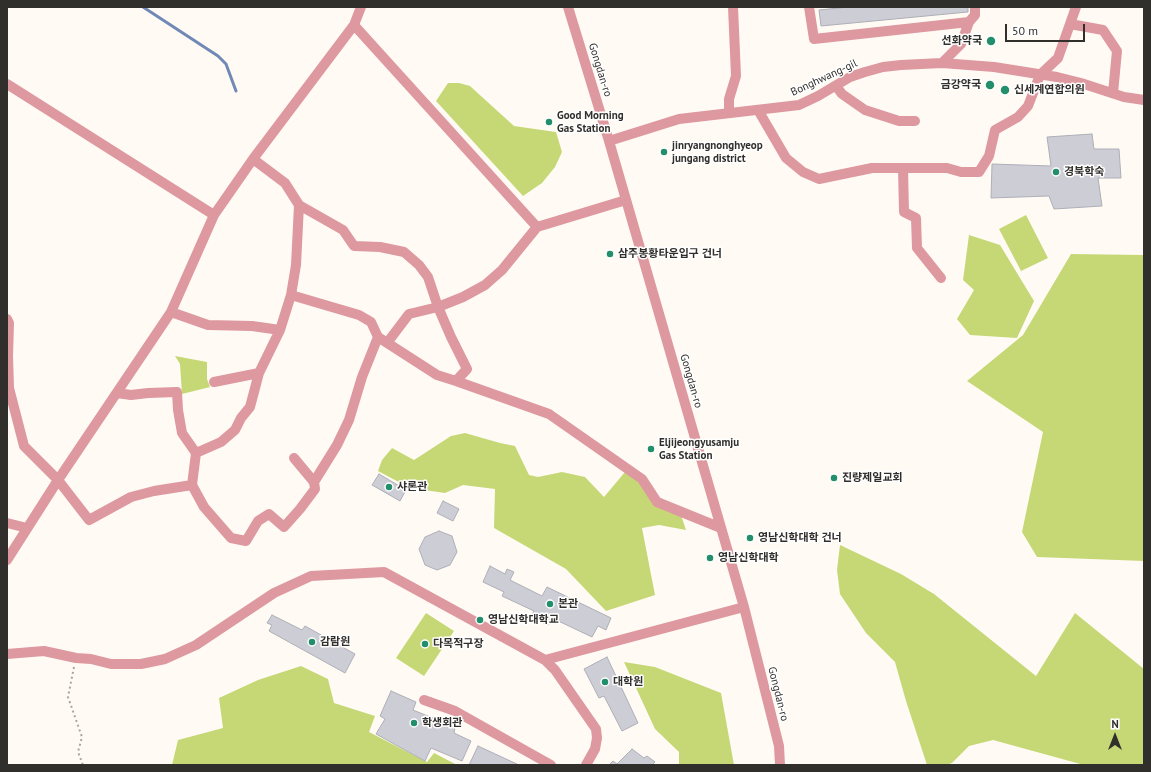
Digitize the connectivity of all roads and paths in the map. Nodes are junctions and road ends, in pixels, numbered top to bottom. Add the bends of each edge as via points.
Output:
1 (361, 7) edge
2 (568, 7) edge
3 (733, 7) edge
4 (809, 7) edge
5 (975, 7) edge
6 (1076, 7) edge
7 (969, 22) junction
8 (1070, 24) junction
9 (354, 25) junction
10 (942, 63) junction
11 (1040, 74) junction
12 (7, 84) edge
13 (836, 86) junction
14 (1113, 93) junction
15 (1144, 100) edge
16 (758, 110) junction
17 (728, 114) junction
18 (915, 121) dead end
19 (609, 141) junction
20 (253, 159) junction
21 (903, 168) junction
22 (626, 200) junction
23 (299, 205) junction
24 (214, 215) junction
25 (537, 227) junction
26 (941, 278) dead end
27 (290, 295) junction
28 (438, 306) junction
29 (171, 312) junction
30 (7, 319) edge
31 (280, 330) junction
32 (378, 337) junction
33 (388, 343) junction
34 (259, 372) junction
35 (456, 381) junction
36 (214, 382) dead end
37 (117, 393) junction
38 (196, 453) junction
39 (294, 458) dead end
40 (58, 480) junction
41 (314, 482) junction
42 (192, 485) junction
43 (7, 524) edge
44 (27, 528) junction
45 (721, 528) junction
46 (7, 560) edge
47 (744, 607) junction
48 (7, 654) edge
49 (76, 658) junction
50 (545, 660) junction
51 (424, 700) dead end
52 (83, 765) edge
53 (551, 765) edge
54 (586, 765) edge
55 (780, 765) edge

1 - 9 street
2 - 19 street, Gongdan-ro
3 - 17 street via 736,76 729,99
4 - 7 street via 814,39
5 - 7 street via 975,15
6 - 8 street
7 - 10 street via 961,44
8 - 11 street via 1058,58
8 - 14 street via 1103,30 1117,51
9 - 20 street
9 - 25 street
10 - 11 street, Bonghwang-gil
10 - 13 street, Bonghwang-gil via 883,67 850,77
11 - 14 street, Bonghwang-gil
11 - 21 street via 1028,106 1018,117 995,130 989,156 979,172 961,172 947,168
12 - 24 street
13 - 16 street, Bonghwang-gil via 799,105
13 - 18 street via 842,94 865,110 899,121
14 - 15 street, Bonghwang-gil
16 - 17 street, Bonghwang-gil
16 - 21 street via 786,158 803,172 819,179 872,168
17 - 19 street, Bonghwang-gil via 679,120
19 - 22 street, Gongdan-ro
20 - 23 street via 285,183
20 - 24 street
21 - 26 street via 904,212 916,218 918,248
22 - 25 street
22 - 45 street, Gongdan-ro
23 - 27 street via 296,265
23 - 28 street via 343,230 354,246 380,247 404,252 428,277
24 - 29 street
25 - 28 street via 502,270 485,285
27 - 31 street
27 - 32 street via 359,315 370,322
28 - 33 street via 409,314
28 - 35 street via 467,369
29 - 31 street via 208,324
29 - 37 street
30 - 40 street via 9,388 24,446
31 - 34 street
32 - 33 street
32 - 41 street via 349,420
33 - 35 street via 437,375
34 - 36 street
34 - 38 street via 250,407 235,430 221,442
35 - 45 street via 549,414 642,480 657,502
37 - 38 street via 131,395 177,392 182,433
37 - 40 street
38 - 42 street
39 - 41 street
40 - 42 street via 89,520 131,498 154,491
40 - 44 street
41 - 42 street via 315,489 284,527 269,514 258,521 246,541 231,538 204,507
43 - 44 street
44 - 46 street
45 - 47 street, Gongdan-ro
47 - 50 street
47 - 55 street, Gongdan-ro via 779,746
48 - 49 street via 44,651
49 - 50 street via 111,664 142,664 165,659 196,646 274,593 311,576 384,572
49 - 52 path via 68,697 82,737 78,752
50 - 54 street via 555,670 596,729 595,749
51 - 53 street via 455,711

